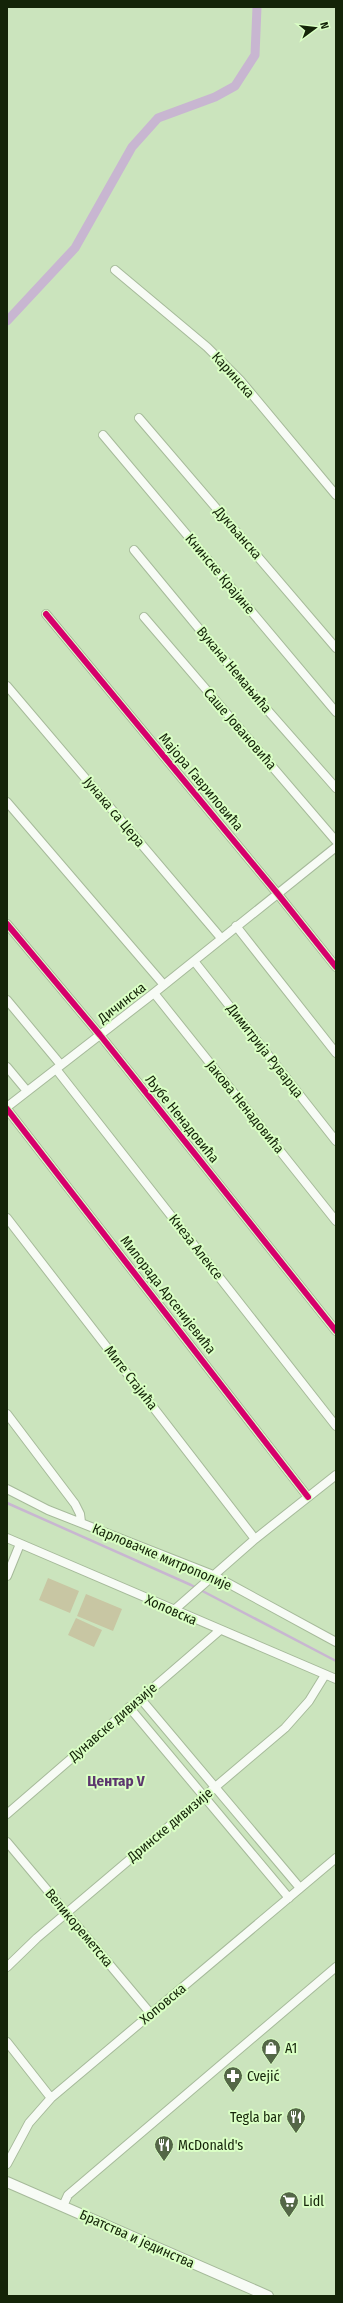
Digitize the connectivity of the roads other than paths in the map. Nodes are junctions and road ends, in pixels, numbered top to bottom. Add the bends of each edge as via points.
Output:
1 (115, 270) dead end
2 (139, 418) dead end
3 (103, 435) dead end
4 (336, 495) edge
5 (134, 550) dead end
6 (46, 614) dead end
7 (144, 617) dead end
8 (336, 648) edge
9 (7, 686) edge
10 (336, 712) edge
11 (336, 788) edge
12 (7, 802) edge
13 (336, 841) edge
14 (336, 847) edge
15 (277, 893) junction
16 (7, 924) edge
17 (236, 926) junction
18 (221, 938) junction
19 (194, 960) junction
20 (336, 967) edge
21 (164, 985) junction
22 (154, 993) junction
23 (7, 1000) edge
24 (100, 1035) junction
25 (336, 1053) edge
26 (7, 1067) edge
27 (58, 1067) junction
28 (27, 1091) junction
29 (7, 1108) edge
30 (336, 1141) edge
31 (7, 1218) edge
32 (336, 1221) edge
33 (336, 1331) edge
34 (7, 1414) edge
35 (336, 1426) edge
36 (334, 1480) edge
37 (7, 1489) edge
38 (308, 1497) junction
39 (81, 1522) junction
40 (7, 1538) edge
41 (255, 1539) junction
42 (20, 1544) junction
43 (213, 1575) junction
44 (7, 1576) edge
45 (173, 1611) junction
46 (220, 1631) junction
47 (336, 1642) edge
48 (325, 1675) junction
49 (336, 1679) edge
50 (140, 1698) junction
51 (129, 1707) junction
52 (215, 1788) junction
53 (204, 1796) junction
54 (7, 1814) edge
55 (7, 1842) edge
56 (336, 1858) edge
57 (300, 1888) junction
58 (288, 1898) junction
59 (66, 1912) junction
60 (7, 1967) edge
61 (336, 1967) edge
62 (151, 2014) junction
63 (7, 2042) edge
64 (51, 2098) junction
65 (7, 2164) edge
66 (7, 2182) edge
67 (63, 2206) junction
68 (268, 2296) edge

1 - 4 street, Каринска via 208,346 240,380
2 - 8 street, Дукљанска
3 - 10 street, Книнске Крајине
5 - 11 street, Вукана Немањића via 248,688
6 - 15 street, Мајора Гавриловића
7 - 13 street, Саше Јовановића
9 - 18 street, Јунака са Цера
12 - 21 street
14 - 15 street, Дичинска
15 - 17 street, Дичинска
15 - 20 street, Мајора Гавриловића
16 - 24 street, Љубе Ненадовића
17 - 18 street, Дичинска
17 - 25 street
18 - 19 street, Дичинска
19 - 21 street, Дичинска
19 - 30 street, Димитрија Руварца
21 - 22 street, Дичинска
22 - 24 street, Дичинска
22 - 32 street, Јакова Ненадовића
23 - 27 street
24 - 27 street, Дичинска
24 - 33 street, Љубе Ненадовића
26 - 28 street
27 - 28 street, Дичинска
27 - 35 street, Кнеза Алексе
28 - 29 street, Дичинска
29 - 38 street, Милорада Арсенијевића
31 - 41 street, Мите Стајића
34 - 39 street via 76,1504
36 - 38 street
37 - 39 street, Карловачке митрополије via 48,1510
38 - 41 street
39 - 43 street, Карловачке митрополије
40 - 42 street, Хоповска
41 - 43 street
42 - 44 street
42 - 45 street, Хоповска
43 - 45 street
43 - 47 street, Карловачке митрополије
45 - 46 street, Хоповска
46 - 48 street, Хоповска
46 - 50 street, Дунавске дивизије
48 - 49 street, Хоповска
48 - 52 street, Дринске дивизије via 298,1715
50 - 51 street, Дунавске дивизије
50 - 52 street
51 - 53 street
51 - 54 street, Дунавске дивизије
52 - 53 street, Дринске дивизије
52 - 57 street
53 - 58 street
53 - 59 street, Дринске дивизије
55 - 59 street, Великореметска
56 - 57 street, Хоповска
57 - 58 street, Хоповска
58 - 62 street, Хоповска
59 - 60 street, Дринске дивизије
59 - 62 street, Великореметска
61 - 67 street via 68,2196
62 - 64 street, Хоповска
63 - 64 street
64 - 65 street, Хоповска via 29,2123
66 - 67 street, Братства и јединства
67 - 68 street, Братства и јединства

